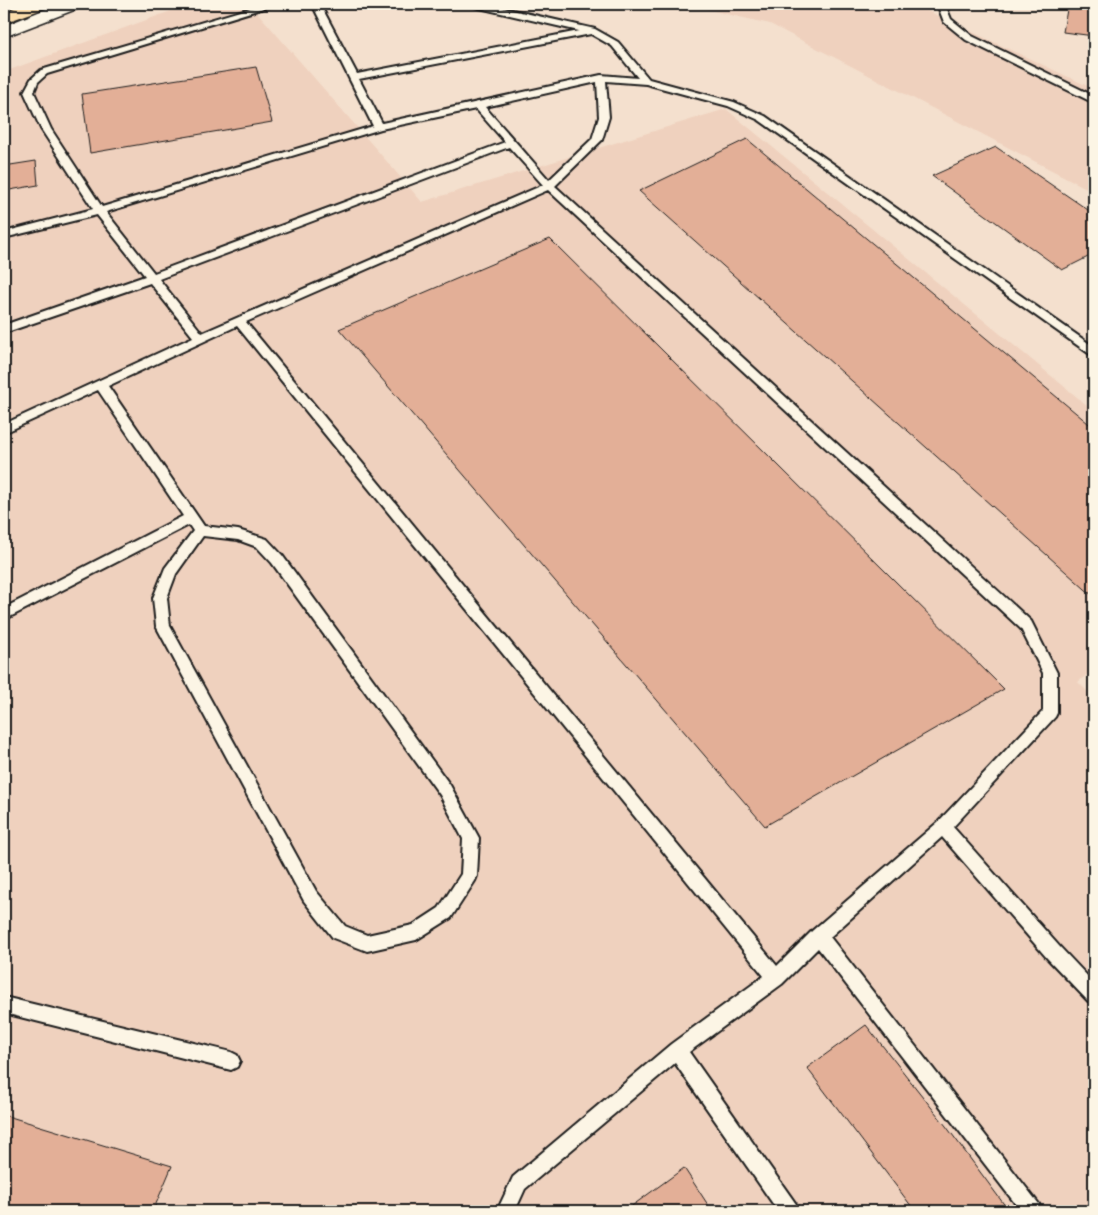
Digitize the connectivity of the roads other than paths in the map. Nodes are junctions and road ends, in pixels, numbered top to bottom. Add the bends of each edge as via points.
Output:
1 (39, 4) edge
2 (73, 4) edge
3 (273, 4) edge
4 (316, 4) edge
5 (475, 4) edge
6 (941, 4) edge
7 (4, 18) edge
8 (592, 31) junction
9 (4, 32) edge
10 (355, 77) junction
11 (601, 78) junction
12 (646, 81) junction
13 (1094, 100) edge
14 (478, 106) junction
15 (380, 127) junction
16 (510, 142) junction
17 (549, 186) junction
18 (99, 211) junction
19 (4, 235) edge
20 (152, 278) junction
21 (239, 321) junction
22 (4, 328) edge
23 (200, 338) junction
24 (1094, 353) edge
25 (100, 384) junction
26 (4, 429) edge
27 (191, 518) junction
28 (200, 531) junction
29 (4, 614) edge
30 (943, 827) junction
31 (819, 936) junction
32 (776, 978) junction
33 (1094, 995) edge
34 (4, 1005) edge
35 (677, 1050) junction
36 (232, 1061) dead end
37 (506, 1211) edge
38 (789, 1211) edge
39 (1032, 1211) edge

1 - 7 highway
2 - 9 street
3 - 18 lane via 44,72 34,80 29,92 46,129
4 - 10 lane
5 - 8 lane
6 - 13 lane via 947,20 969,38
8 - 10 lane
8 - 12 lane via 615,44
10 - 15 lane
11 - 12 lane
11 - 14 lane
11 - 17 lane via 604,117 597,140
12 - 24 lane via 731,104 762,118
14 - 15 lane
14 - 16 lane
15 - 18 lane
16 - 17 lane
16 - 20 lane
17 - 21 lane
17 - 30 lane via 1026,625 1050,673 1050,713
18 - 19 lane
18 - 20 lane
20 - 22 lane
20 - 23 lane
21 - 23 lane
21 - 32 lane
23 - 25 lane
25 - 26 lane
25 - 27 lane
27 - 28 lane
27 - 29 lane
28 - 28 lane via 170,572 160,598 163,626 310,896 339,932 367,943 416,932 445,913 469,876 471,838 445,790 278,560 262,543 238,535
30 - 31 lane
30 - 33 lane
31 - 32 lane
31 - 39 lane
32 - 35 lane
34 - 36 lane
35 - 37 lane via 519,1183
35 - 38 lane

